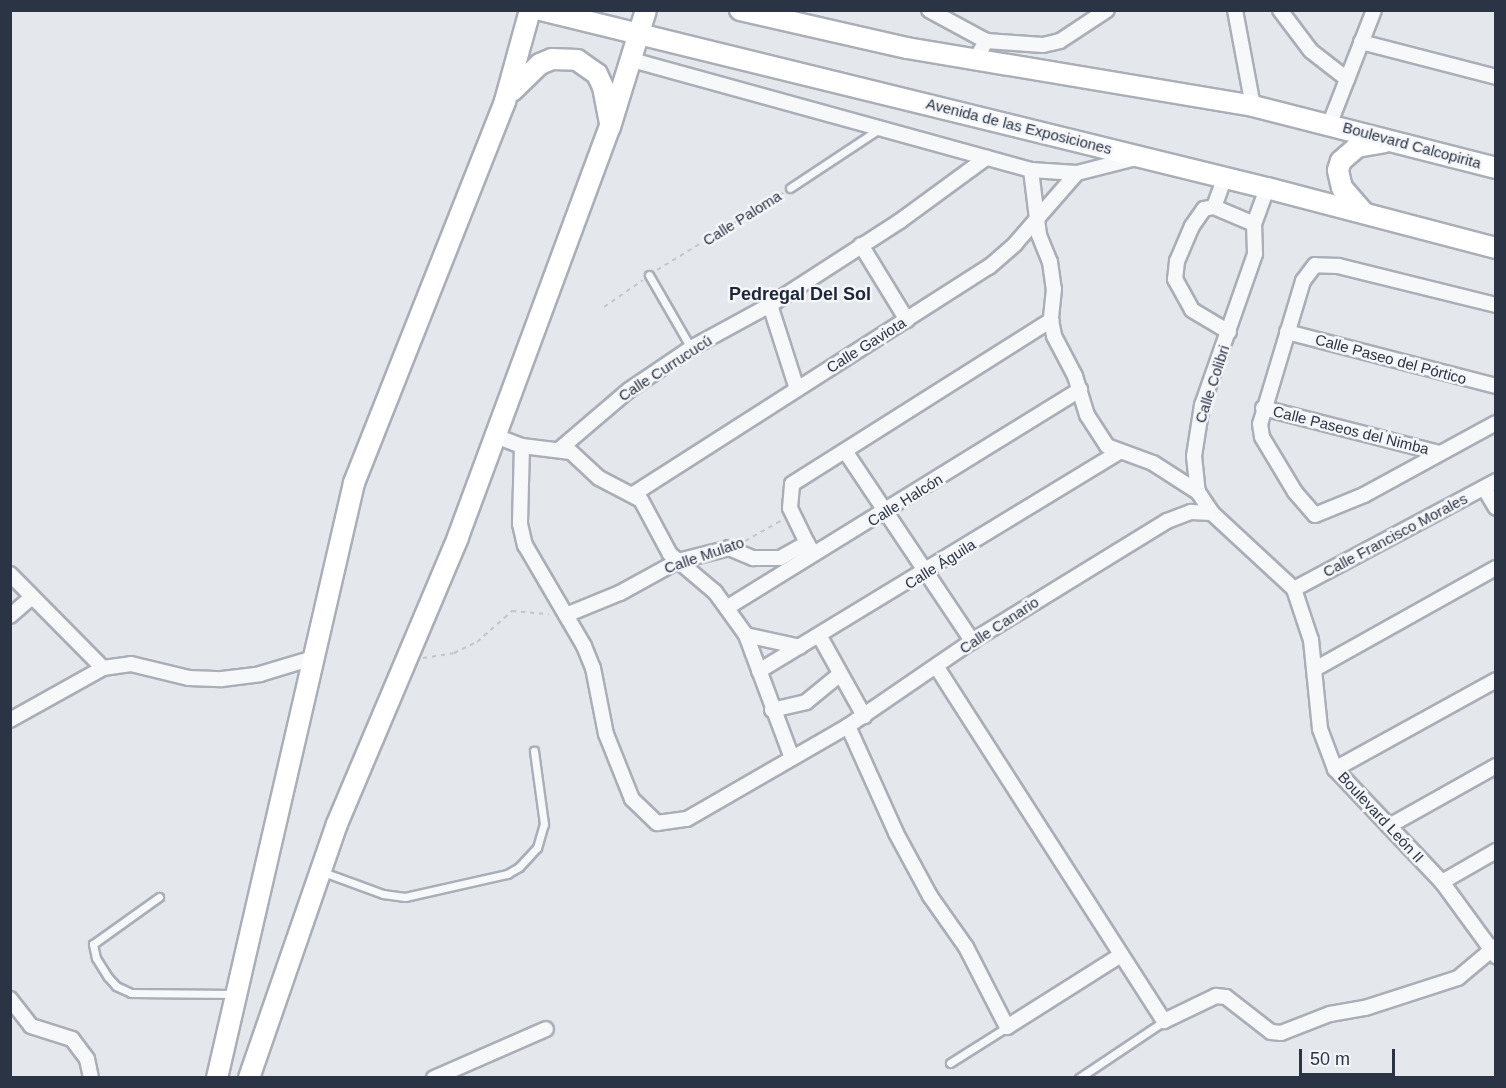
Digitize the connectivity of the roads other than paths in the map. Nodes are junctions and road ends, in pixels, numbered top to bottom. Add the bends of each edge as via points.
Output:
1 (530, 10) edge
2 (541, 10) edge
3 (646, 10) edge
4 (740, 10) edge
5 (929, 10) edge
6 (1107, 10) edge
7 (1235, 10) edge
8 (1280, 10) edge
9 (1374, 10) edge
10 (640, 33) junction
11 (1361, 42) junction
12 (981, 50) junction
13 (632, 60) junction
14 (1496, 77) edge
15 (1347, 78) junction
16 (505, 101) junction
17 (1253, 106) junction
18 (1329, 123) junction
19 (610, 127) junction
20 (879, 129) junction
21 (1394, 141) junction
22 (1142, 157) junction
23 (986, 159) junction
24 (1496, 168) edge
25 (1031, 170) junction
26 (1077, 173) junction
27 (1225, 177) junction
28 (790, 188) road end
29 (1267, 188) junction
30 (1214, 207) junction
31 (1364, 213) junction
32 (1038, 218) junction
33 (1254, 224) junction
34 (861, 245) junction
35 (1496, 248) edge
36 (649, 275) road end
37 (770, 305) junction
38 (1496, 305) edge
39 (907, 320) junction
40 (1051, 320) junction
41 (1229, 332) junction
42 (1287, 332) junction
43 (691, 348) junction
44 (1496, 386) edge
45 (797, 389) junction
46 (1080, 390) junction
47 (1263, 408) junction
48 (1496, 423) edge
49 (493, 435) junction
50 (522, 446) junction
51 (561, 448) junction
52 (844, 451) junction
53 (1118, 453) junction
54 (1439, 453) junction
55 (1490, 484) edge
56 (1198, 492) junction
57 (635, 493) junction
58 (1496, 508) edge
59 (885, 513) junction
60 (1212, 513) junction
61 (807, 543) junction
62 (815, 555) junction
63 (678, 561) junction
64 (1496, 568) edge
65 (925, 573) junction
66 (10, 574) edge
67 (1294, 589) junction
68 (32, 597) junction
69 (729, 607) junction
70 (566, 615) junction
71 (10, 616) edge
72 (746, 635) junction
73 (819, 635) junction
74 (972, 641) junction
75 (800, 647) junction
76 (313, 658) junction
77 (936, 666) junction
78 (103, 668) junction
79 (1315, 669) junction
80 (759, 671) junction
81 (839, 675) junction
82 (1496, 680) edge
83 (772, 710) junction
84 (864, 716) junction
85 (10, 720) edge
86 (848, 726) junction
87 (534, 750) dead end
88 (792, 758) junction
89 (1496, 766) edge
90 (1335, 769) junction
91 (1389, 826) junction
92 (1496, 851) edge
93 (321, 872) junction
94 (1442, 882) junction
95 (159, 897) dead end
96 (1494, 951) edge
97 (1121, 955) junction
98 (236, 994) junction
99 (10, 999) edge
100 (1164, 1021) junction
101 (1007, 1027) junction
102 (546, 1029) dead end
103 (950, 1063) dead end
104 (91, 1077) edge
105 (217, 1077) edge
106 (249, 1077) edge
107 (434, 1077) edge
108 (1079, 1077) edge

1 - 16 street
2 - 10 street, Avenida de las Exposiciones
3 - 10 street
4 - 12 street
5 - 12 street
6 - 12 street via 1060,41
7 - 17 street
8 - 15 street via 1311,51
9 - 11 street
10 - 13 street
10 - 22 street, Avenida de las Exposiciones
11 - 14 street
11 - 15 street
12 - 17 street
13 - 19 street
13 - 20 street
15 - 18 street
16 - 19 street via 540,64 552,59 577,60 597,74
16 - 76 street via 394,373 348,503
17 - 18 street
18 - 21 street, Boulevard Calcopirita
19 - 49 street
20 - 23 street
20 - 28 lane, Calle Paloma
21 - 24 street, Boulevard Calcopirita
21 - 31 street via 1357,147 1341,160 1338,170 1342,188
22 - 26 street
22 - 27 street, Avenida de las Exposiciones
23 - 25 street
23 - 34 street, Calle Currucucú
25 - 26 street
25 - 32 street
26 - 32 street, Calle Gaviota
27 - 29 street, Avenida de las Exposiciones
27 - 30 street
29 - 31 street, Avenida de las Exposiciones
29 - 33 street, Calle Colibri
30 - 33 street
30 - 41 street via 1204,210 1196,220 1182,248 1175,279 1192,310
31 - 35 street, Avenida de las Exposiciones
32 - 39 street, Calle Gaviota via 989,267
32 - 40 street via 1054,289
33 - 41 street, Calle Colibri via 1252,271
34 - 37 street, Calle Currucucú
34 - 39 street
36 - 43 lane
37 - 43 street, Calle Currucucú
37 - 45 street
38 - 42 street via 1338,266 1315,265 1304,281
39 - 45 street, Calle Gaviota
40 - 46 street
40 - 52 street
41 - 56 street, Calle Colibri via 1197,431 1194,477
42 - 44 street, Calle Paseo del Pórtico
42 - 47 street
43 - 51 street, Calle Currucucú via 629,390
45 - 57 street, Calle Gaviota
46 - 53 street via 1096,433
46 - 59 street, Calle Halcón
47 - 54 street, Calle Paseos del Nimba
47 - 54 street via 1262,437 1302,502 1315,515 1343,506
48 - 54 street
49 - 50 street
49 - 93 street via 458,537
50 - 51 street
50 - 70 street via 520,524 525,545
51 - 57 street via 571,452 599,478
52 - 59 street
52 - 61 street via 792,484 790,508
53 - 56 street via 1153,463
53 - 65 street, Calle Águila
55 - 58 street
55 - 67 street, Calle Francisco Morales
56 - 60 street, Calle Colibri
57 - 63 street via 663,544
59 - 62 street, Calle Halcón
59 - 65 street
60 - 67 street, Calle Colibri
60 - 74 street, Calle Canario via 1191,512 1167,521
61 - 62 street
61 - 63 street, Calle Mulato via 780,558 753,558 729,548
62 - 69 street, Calle Halcón
63 - 69 street via 703,579
63 - 70 street, Calle Mulato
64 - 79 street
65 - 73 street, Calle Águila
65 - 74 street
66 - 68 street
67 - 79 street, Boulevard León II via 1305,615
68 - 71 street
68 - 78 street
69 - 72 street
70 - 88 street, Calle Canario via 592,668 617,765 632,799 657,823 687,819
72 - 75 street
72 - 80 street
73 - 75 street, Calle Águila
73 - 81 street
74 - 77 street, Calle Canario
75 - 80 street, Calle Águila
76 - 78 street via 260,674 222,679 189,678 131,664
76 - 98 street
77 - 84 street, Calle Canario
77 - 97 street
78 - 85 street
79 - 90 street, Boulevard León II via 1316,708
80 - 83 street
81 - 83 street via 806,702
81 - 84 street
82 - 90 street
83 - 88 street
84 - 86 street, Calle Canario
86 - 88 street, Calle Canario
86 - 101 street via 896,833 930,896 966,947
87 - 93 lane via 544,824 537,848 507,874 405,897 383,894
89 - 91 street
90 - 91 street, Boulevard León II
91 - 94 street, Boulevard León II
92 - 94 street
93 - 106 street
94 - 96 street, Boulevard León II
95 - 98 lane via 93,944 96,958 108,977 131,993
96 - 100 street via 1458,978 1365,1008 1330,1014 1281,1033 1271,1032 1226,997 1216,996
97 - 100 street
97 - 101 street
98 - 105 street
99 - 104 street via 31,1026 54,1030 72,1039 87,1059
100 - 108 lane
101 - 103 lane
102 - 107 street

